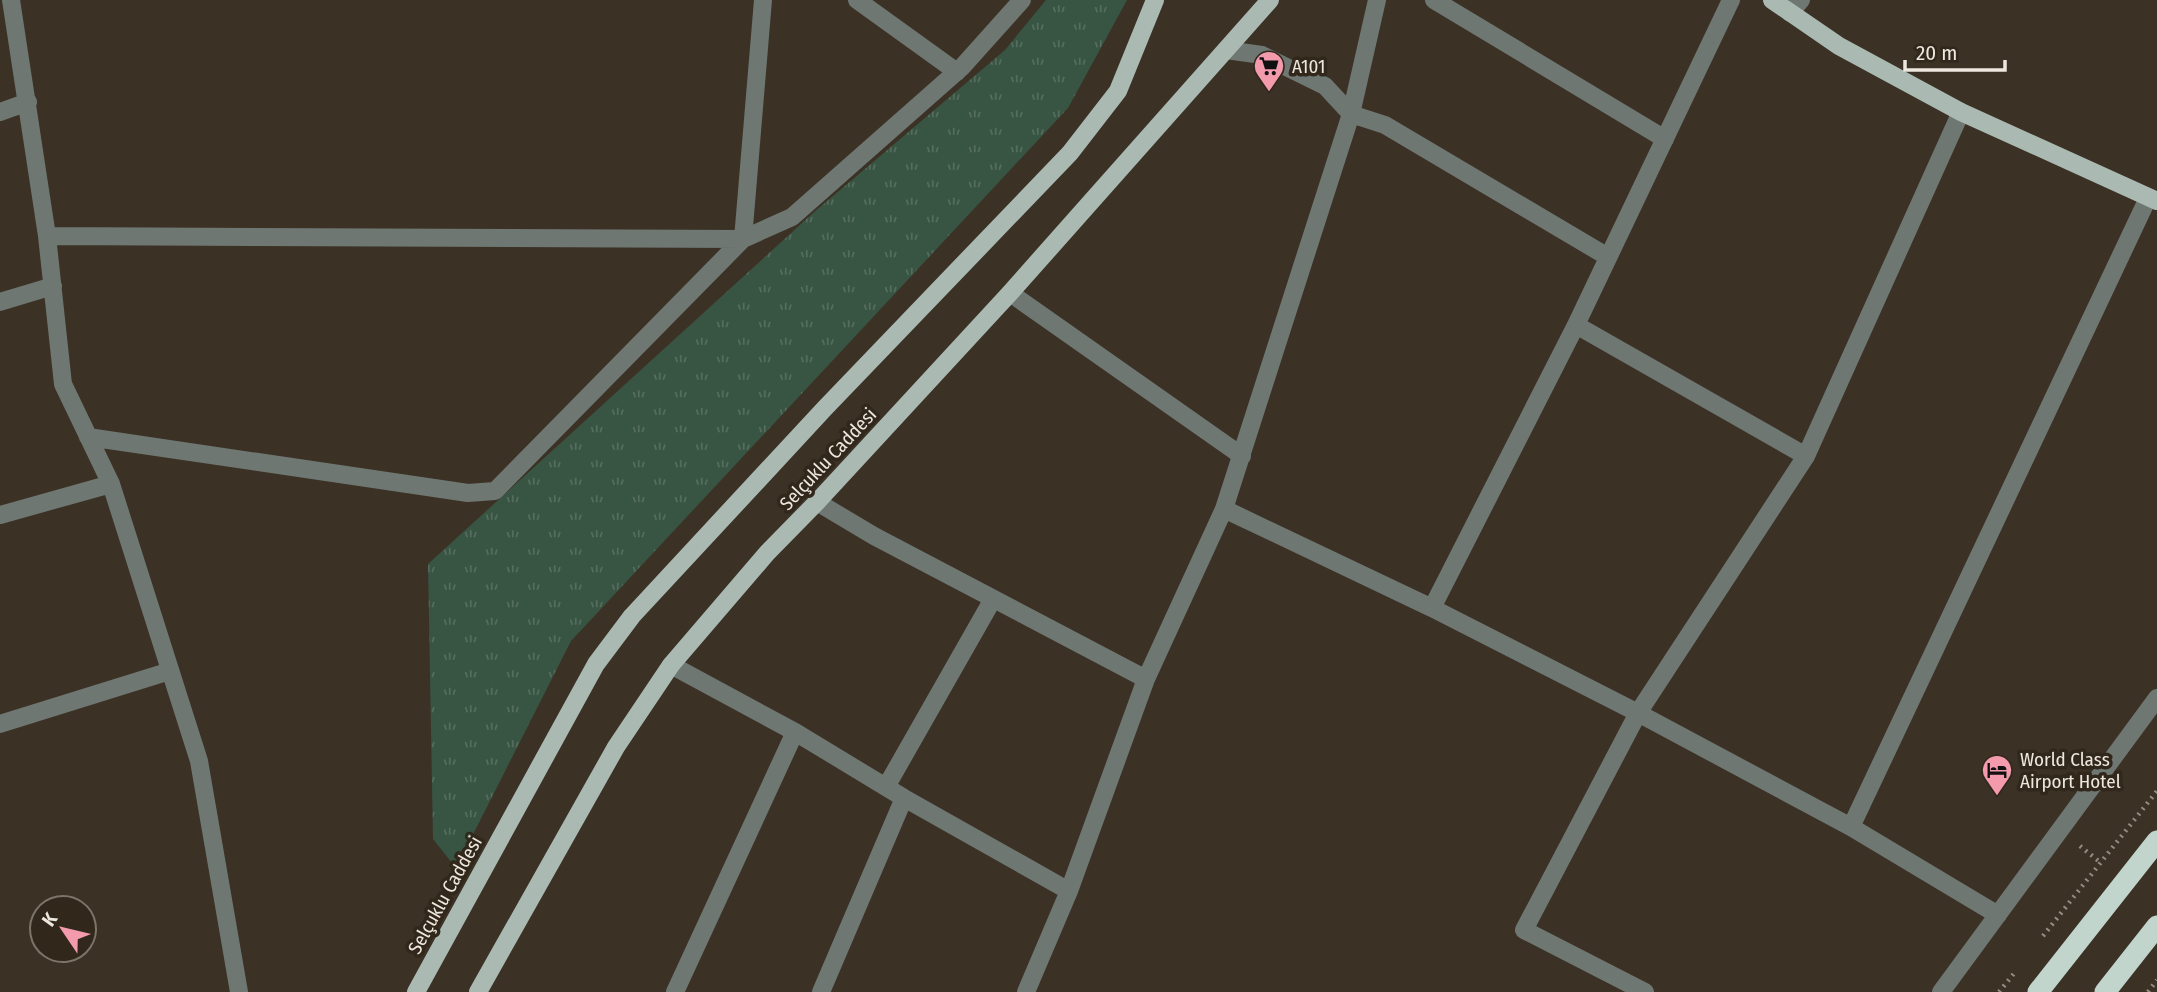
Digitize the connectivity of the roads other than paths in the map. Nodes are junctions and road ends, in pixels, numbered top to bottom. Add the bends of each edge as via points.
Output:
1 (11, 0) edge
2 (763, 0) edge
3 (857, 0) edge
4 (1022, 0) edge
5 (1155, 0) edge
6 (1270, 0) edge
7 (1377, 0) edge
8 (1434, 0) edge
9 (1731, 0) edge
10 (1772, 0) edge
11 (1796, 6) edge
12 (1226, 50) junction
13 (957, 72) junction
14 (28, 103) junction
15 (0, 112) edge
16 (1961, 112) junction
17 (1351, 114) junction
18 (1665, 139) junction
19 (2152, 200) edge
20 (47, 236) junction
21 (743, 239) junction
22 (1608, 257) junction
23 (53, 286) junction
24 (1010, 293) junction
25 (0, 302) edge
26 (1576, 325) junction
27 (88, 437) junction
28 (1242, 456) junction
29 (1806, 456) junction
30 (111, 484) junction
31 (817, 502) junction
32 (1224, 509) junction
33 (0, 515) edge
34 (993, 599) junction
35 (1432, 608) junction
36 (671, 665) junction
37 (170, 671) junction
38 (1146, 679) junction
39 (2157, 698) edge
40 (1638, 712) junction
41 (0, 724) edge
42 (795, 732) junction
43 (886, 787) junction
44 (905, 798) junction
45 (1851, 827) junction
46 (2157, 841) edge
47 (1069, 891) junction
48 (1998, 915) junction
49 (2157, 926) edge
50 (239, 992) edge
51 (416, 992) edge
52 (478, 992) edge
53 (675, 992) edge
54 (821, 992) edge
55 (1026, 992) edge
56 (1646, 992) edge
57 (1941, 992) edge
58 (2038, 992) edge
59 (2105, 992) edge

1 - 14 street
2 - 21 street
3 - 13 street
4 - 13 street
5 - 51 main road, Selçuklu Caddesi via 1118,91 1070,153 825,408 610,645
6 - 12 main road, Selçuklu Caddesi
7 - 17 street
8 - 18 street
9 - 18 street
10 - 11 main road
11 - 16 main road via 1839,46
12 - 17 street via 1262,55 1325,86
12 - 24 main road, Selçuklu Caddesi
13 - 21 street via 792,217
14 - 15 street
14 - 20 street
16 - 19 main road
16 - 29 street
17 - 22 street via 1385,125
17 - 28 street
18 - 22 street
19 - 45 street
20 - 21 street
20 - 23 street
21 - 27 street via 495,491 468,493
22 - 26 street
23 - 25 street
23 - 27 street via 63,384
24 - 28 street
24 - 31 main road, Selçuklu Caddesi
26 - 29 street
26 - 35 street
27 - 30 street
28 - 32 street
29 - 40 street
30 - 33 street
30 - 37 street
31 - 34 street
31 - 36 main road, Selçuklu Caddesi
32 - 35 street
32 - 38 street
34 - 38 street
34 - 43 street
35 - 40 street
36 - 42 street
36 - 52 main road, Selçuklu Caddesi via 615,747
37 - 41 street
37 - 50 street via 199,761
38 - 47 street
39 - 48 street
40 - 45 street
40 - 56 street via 1524,930
42 - 43 street
42 - 53 street
43 - 44 street
44 - 47 street
44 - 54 street
45 - 48 street
46 - 58 highway
47 - 55 street
48 - 57 street
49 - 59 highway

